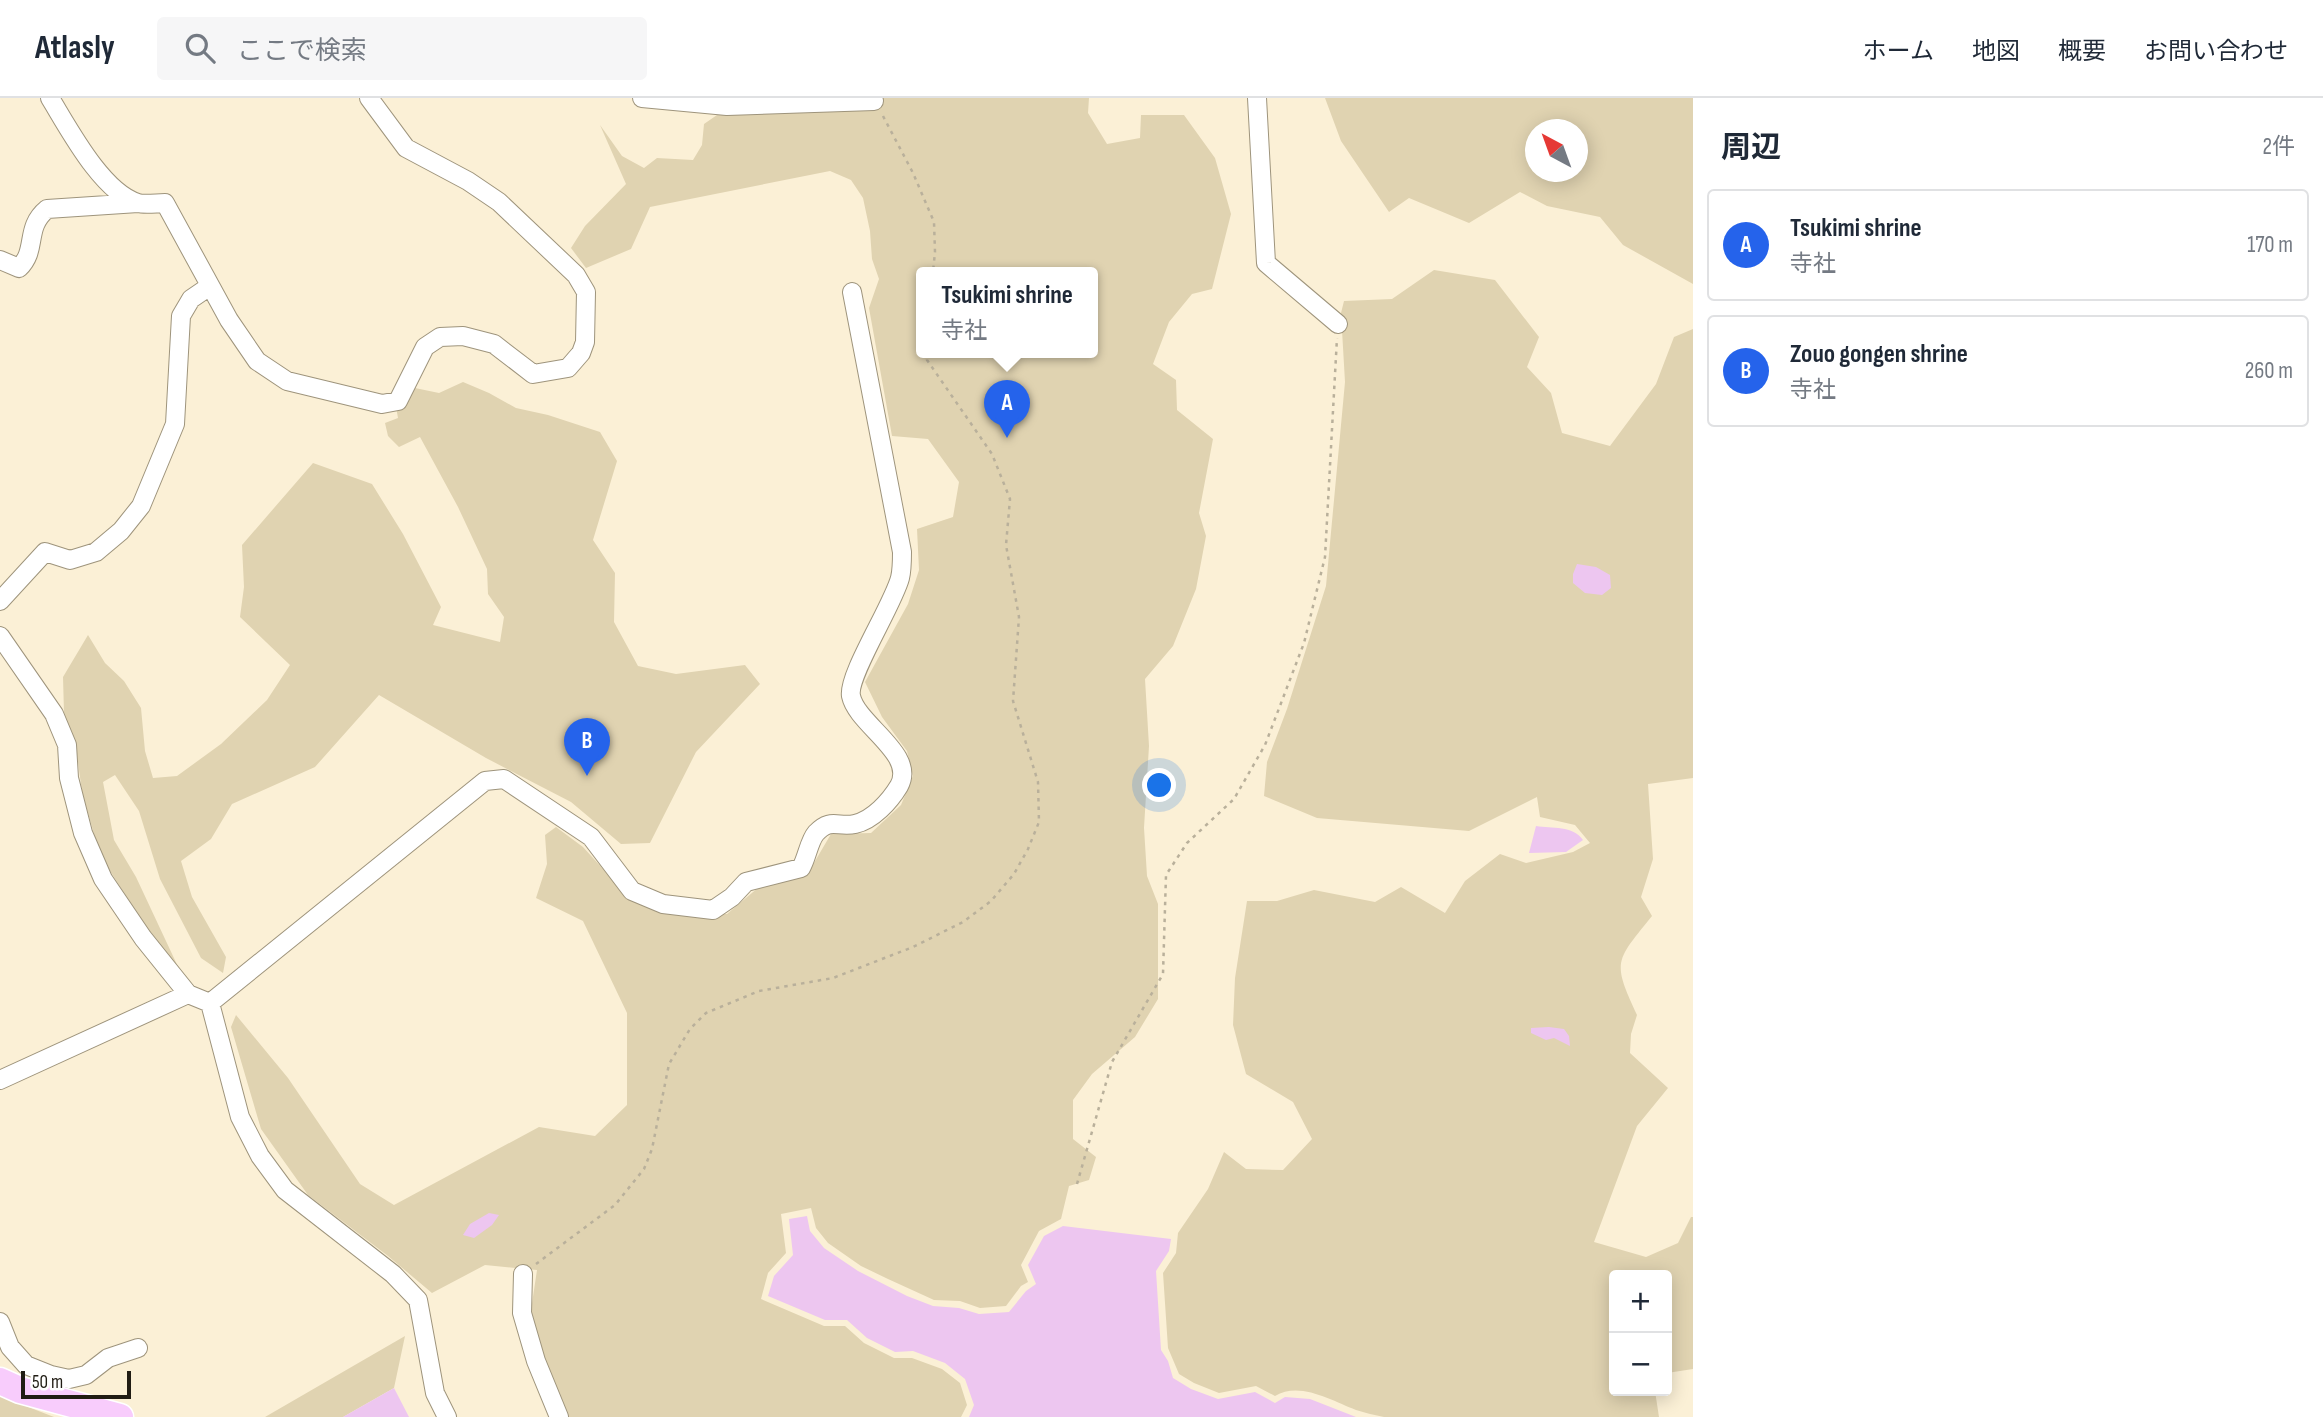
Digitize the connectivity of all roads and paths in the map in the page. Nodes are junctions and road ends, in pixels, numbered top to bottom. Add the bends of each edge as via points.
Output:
1 (51, 98) edge
2 (369, 98) edge
3 (642, 98) edge
4 (1257, 98) edge
5 (873, 99) edge
6 (138, 203) junction
7 (0, 260) edge
8 (934, 267) edge
9 (210, 286) junction
10 (852, 292) dead end
11 (1338, 324) joint
12 (927, 358) edge
13 (0, 601) edge
14 (0, 636) edge
15 (188, 994) junction
16 (210, 1003) junction
17 (0, 1080) edge
18 (1077, 1184) dead end
19 (523, 1274) joint
20 (0, 1322) edge
21 (138, 1349) dead end
22 (0, 1381) edge
23 (120, 1417) edge
24 (447, 1417) edge
25 (559, 1417) edge

1 - 6 street via 84,153 114,189
2 - 9 street via 406,148 499,202 576,275 586,292 582,353 568,368 533,374 494,344 463,336 440,337 425,347 398,401 382,404 288,381 257,361
3 - 5 street via 727,106
4 - 11 street via 1266,263
5 - 8 path via 934,222
6 - 7 street via 47,209 36,218 27,261 19,268
6 - 9 street via 165,203
9 - 13 street via 191,299 181,316 175,424 141,506 96,552 70,560 45,552
10 - 16 street via 902,552 901,577 855,675 851,695 859,715 893,748 902,770 901,783 885,804 855,824 829,823 814,835 801,868 746,882 713,910 663,904 632,891 591,838 505,779 485,781
11 - 18 path via 1325,557 1304,643 1265,745 1234,799 1187,843 1166,875 1163,975 1112,1062
12 - 19 path via 992,454 1010,499 1006,545 1019,617 1013,701 1038,782 1038,821 1028,849 991,901 963,922 833,978 758,991 706,1013 690,1029 669,1064 644,1169 615,1205
14 - 15 street via 59,724 67,744 69,778 83,833 103,879
15 - 16 street
15 - 17 street
16 - 24 street via 240,1117 260,1156 285,1190 393,1273 418,1300 435,1393
19 - 25 street via 522,1313
20 - 21 street via 10,1347 26,1365 51,1376 69,1379 86,1375 108,1358
22 - 23 main road

